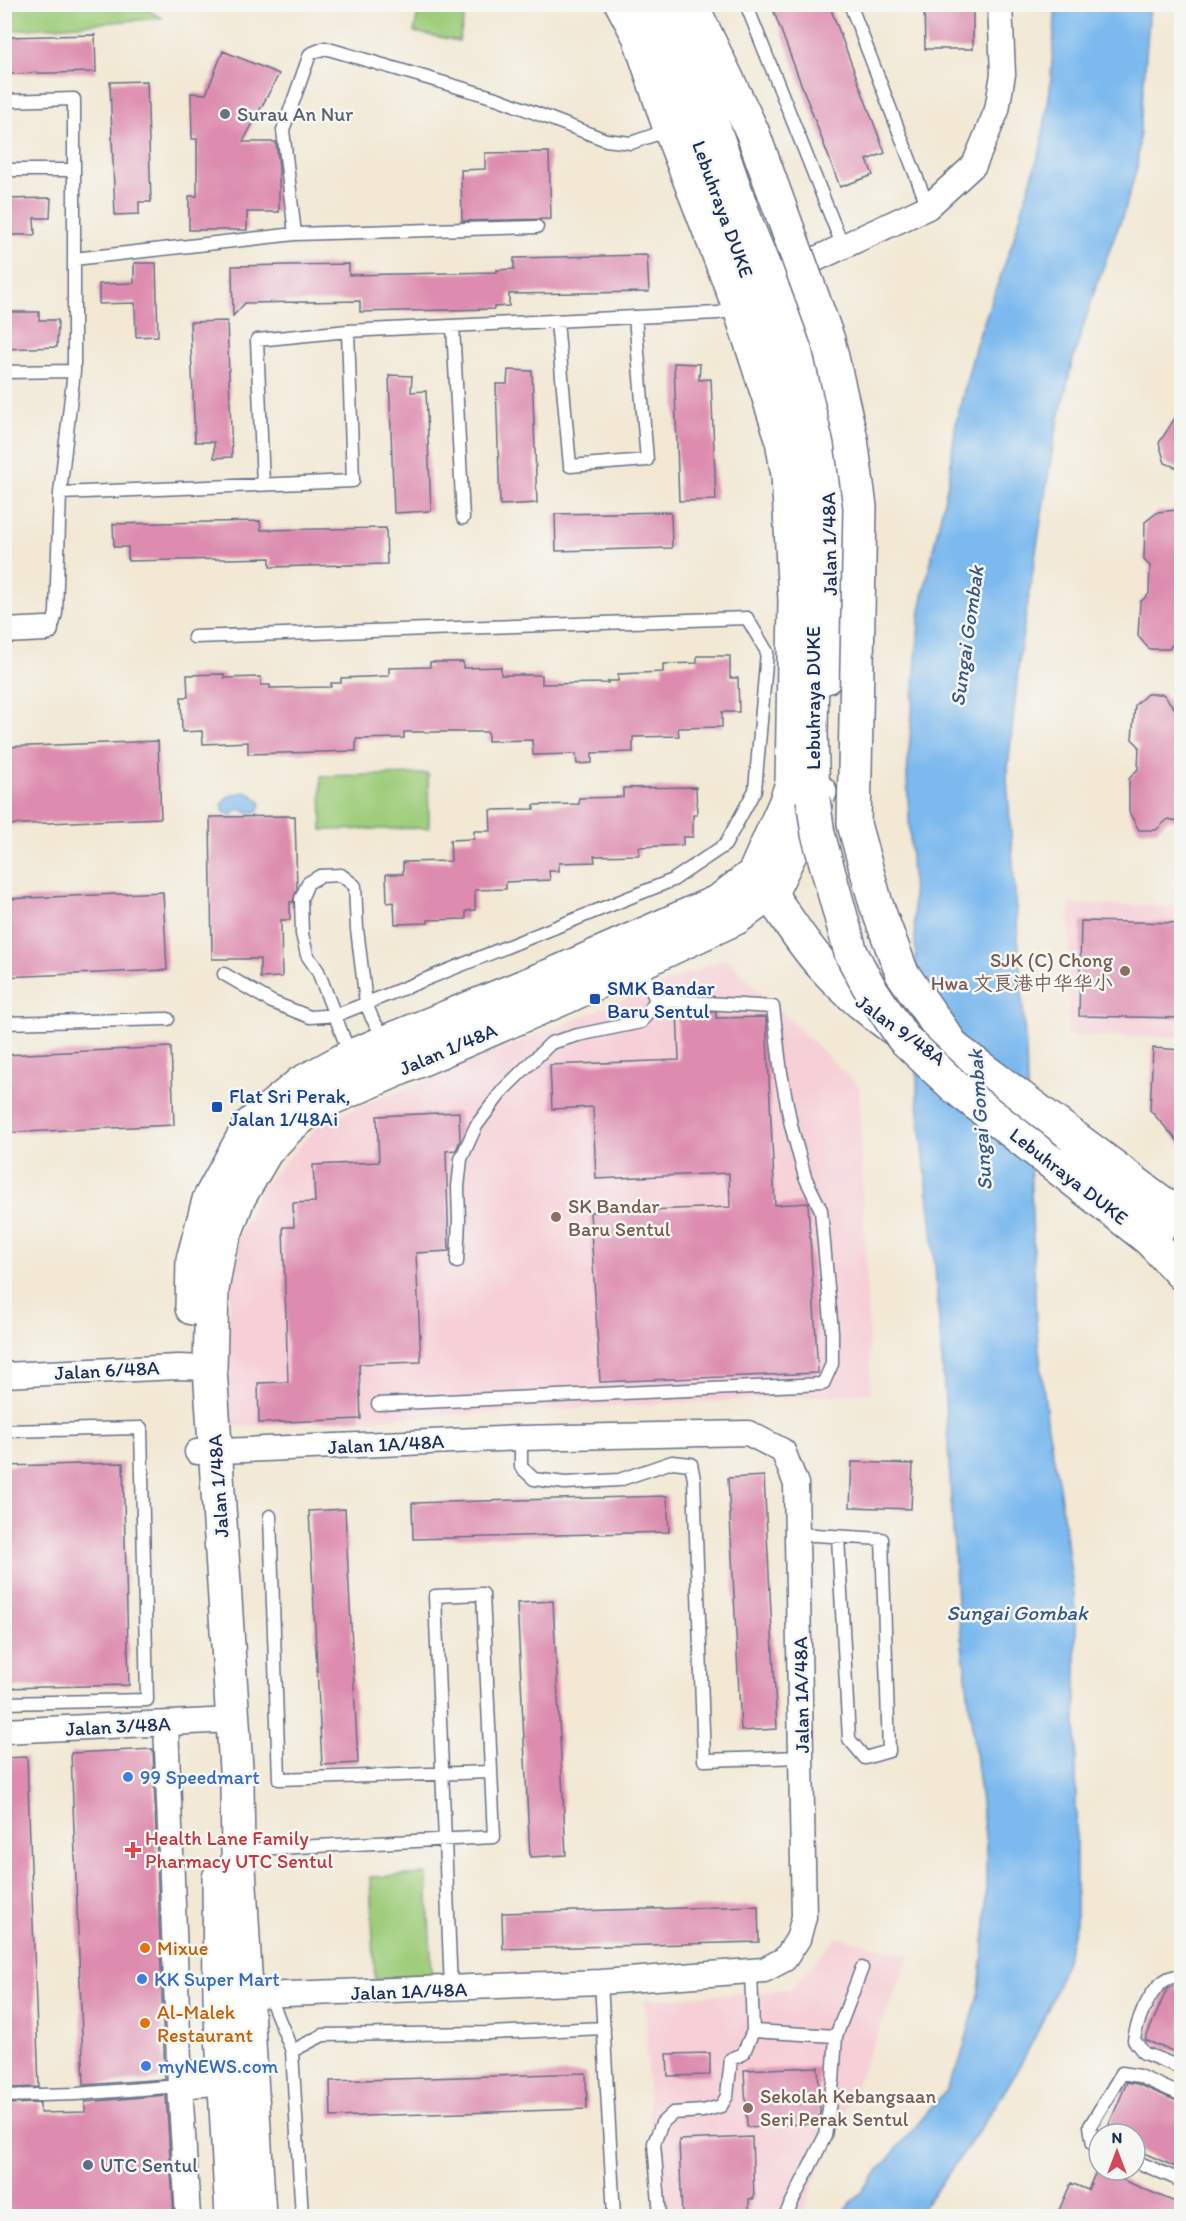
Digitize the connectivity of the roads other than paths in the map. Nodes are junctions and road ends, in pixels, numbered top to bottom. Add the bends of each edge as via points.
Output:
1 (622, 4) edge
2 (640, 4) edge
3 (661, 4) edge
4 (682, 4) edge
5 (691, 4) edge
6 (746, 4) edge
7 (850, 4) edge
8 (1000, 4) edge
9 (692, 64) junction
10 (4, 101) edge
11 (670, 129) junction
12 (74, 170) junction
13 (4, 171) edge
14 (928, 207) junction
15 (537, 227) dead end
16 (295, 234) junction
17 (843, 247) junction
18 (74, 259) junction
19 (768, 281) junction
20 (740, 309) junction
21 (635, 317) junction
22 (557, 321) junction
23 (453, 326) junction
24 (348, 331) junction
25 (74, 371) junction
26 (4, 372) edge
27 (263, 484) junction
28 (60, 493) junction
29 (463, 518) dead end
30 (46, 629) joint
31 (4, 631) edge
32 (194, 637) dead end
33 (762, 883) junction
34 (639, 964) junction
35 (224, 974) dead end
36 (656, 1000) junction
37 (366, 1003) junction
38 (337, 1015) junction
39 (168, 1019) dead end
40 (4, 1023) edge
41 (387, 1043) junction
42 (351, 1056) junction
43 (1182, 1221) edge
44 (1182, 1255) edge
45 (457, 1262) dead end
46 (1182, 1274) edge
47 (200, 1367) junction
48 (4, 1375) edge
49 (378, 1404) dead end
50 (4, 1431) edge
51 (521, 1438) junction
52 (207, 1452) junction
53 (270, 1516) dead end
54 (798, 1534) junction
55 (838, 1537) junction
56 (4, 1703) edge
57 (222, 1721) junction
58 (166, 1724) junction
59 (4, 1731) edge
60 (802, 1757) junction
61 (490, 1772) junction
62 (442, 1774) junction
63 (445, 1840) junction
64 (238, 1850) junction
65 (862, 1968) dead end
66 (751, 1971) junction
67 (1182, 1978) edge
68 (601, 1982) junction
69 (451, 1989) junction
70 (245, 1996) junction
71 (604, 2028) junction
72 (753, 2031) junction
73 (836, 2036) junction
74 (292, 2052) junction
75 (1182, 2068) edge
76 (226, 2082) junction
77 (180, 2086) junction
78 (1182, 2095) edge
79 (4, 2096) edge
80 (1092, 2122) edge
81 (1147, 2166) edge
82 (1182, 2181) edge
83 (188, 2217) edge
84 (232, 2217) edge
85 (259, 2217) edge
86 (302, 2217) edge
87 (614, 2217) edge
88 (660, 2217) edge
89 (785, 2217) edge

1 - 11 main road, Jalan 1/48A via 639,36
2 - 46 main road, Lebuhraya DUKE, bridge via 664,49 801,419 814,522 813,799 818,834 851,953 903,1038 955,1087 1149,1239
3 - 9 main road, Jalan 1/48A
4 - 9 main road
5 - 43 main road, Lebuhraya DUKE, bridge via 752,131 828,340 851,439 860,507 854,824 876,904 902,973 954,1048
6 - 17 lane
7 - 14 lane
8 - 14 street via 1003,75 997,110 974,165
9 - 19 main road, Jalan 1/48A
10 - 12 lane via 74,99
11 - 16 lane via 631,143 606,140 499,99 325,48 310,54 283,130
11 - 20 main road, Jalan 1/48A
12 - 13 lane
12 - 18 lane
14 - 17 street
15 - 16 lane
16 - 18 lane
17 - 19 street
18 - 25 lane
19 - 33 main road, Jalan 1/48A via 797,349 828,476 831,597 820,790
20 - 21 lane
20 - 33 main road, Jalan 1/48A via 783,445 795,600 792,784
21 - 22 lane
21 - 22 lane via 647,460 570,466
22 - 23 lane
23 - 24 lane
23 - 29 lane
24 - 27 lane via 257,340
24 - 27 lane via 353,481
25 - 26 lane
25 - 28 lane
27 - 28 lane
28 - 30 lane via 56,613 53,624
30 - 31 street
32 - 37 lane via 747,618 767,652 755,790 725,845 673,880
33 - 34 main road, Jalan 1/48A via 736,918
33 - 41 main road, Jalan 1/48A
33 - 44 main road, Jalan 9/48A, bridge via 821,965 868,1011 1094,1169
34 - 36 lane
34 - 47 main road, Jalan 1/48A via 318,1104 290,1126 266,1151 238,1199 219,1250
35 - 38 lane via 272,1002 310,1017
36 - 45 lane via 641,1022 551,1043 503,1090 476,1126 461,1159
36 - 49 lane via 773,1007 791,1125 805,1177 821,1210 832,1332 832,1364 823,1384
37 - 38 lane
37 - 38 lane via 355,886 341,875 320,876 308,883 301,898 302,934 307,955
37 - 41 lane
38 - 42 lane
39 - 40 lane
41 - 42 main road, Jalan 1/48A
42 - 47 main road, Jalan 1/48A via 301,1083 250,1125 209,1200 193,1260
47 - 48 street, Jalan 6/48A
47 - 52 main road, Jalan 1/48A
50 - 56 lane via 141,1428 147,1700
51 - 52 street, Jalan 1A/48A
51 - 54 street, Jalan 1A/48A via 748,1433 783,1451 796,1484
51 - 60 lane via 521,1467 534,1479 565,1484 619,1480 672,1462 691,1464 704,1760
52 - 57 main road, Jalan 1/48A
53 - 62 lane via 279,1779
54 - 55 lane
54 - 60 street, Jalan 1A/48A
55 - 55 lane via 849,1739 865,1758 889,1750 882,1539
57 - 58 street, Jalan 3/48A
57 - 64 main road, Jalan 1/48A via 237,1784
57 - 70 main road, Jalan 1/48A via 219,1860
58 - 59 street, Jalan 3/48A
58 - 77 street
60 - 66 street, Jalan 1A/48A via 804,1917 798,1939 785,1959 764,1970
61 - 62 lane
61 - 62 lane via 483,1594 435,1596
61 - 63 lane via 494,1837
62 - 63 lane
63 - 64 lane
63 - 69 lane
64 - 70 main road, Jalan 1/48A
65 - 73 lane
66 - 68 street, Jalan 1A/48A
66 - 72 lane
67 - 75 lane via 1165,1979 1155,1988 1134,2040 1144,2053
68 - 69 street, Jalan 1A/48A
68 - 71 lane
69 - 70 street, Jalan 1A/48A
70 - 74 lane
70 - 76 main road, Jalan 1/48A
70 - 85 main road, Jalan 1/48A
71 - 74 lane via 324,2035
71 - 87 lane
72 - 73 lane
72 - 88 lane via 743,2054 731,2060 727,2096 721,2106 673,2113 662,2123 654,2143
73 - 89 lane via 825,2136
74 - 86 lane
76 - 77 street
76 - 84 main road, Jalan 1/48A
77 - 79 lane
77 - 83 street
78 - 80 lane via 1139,2076 1122,2073
81 - 82 lane

